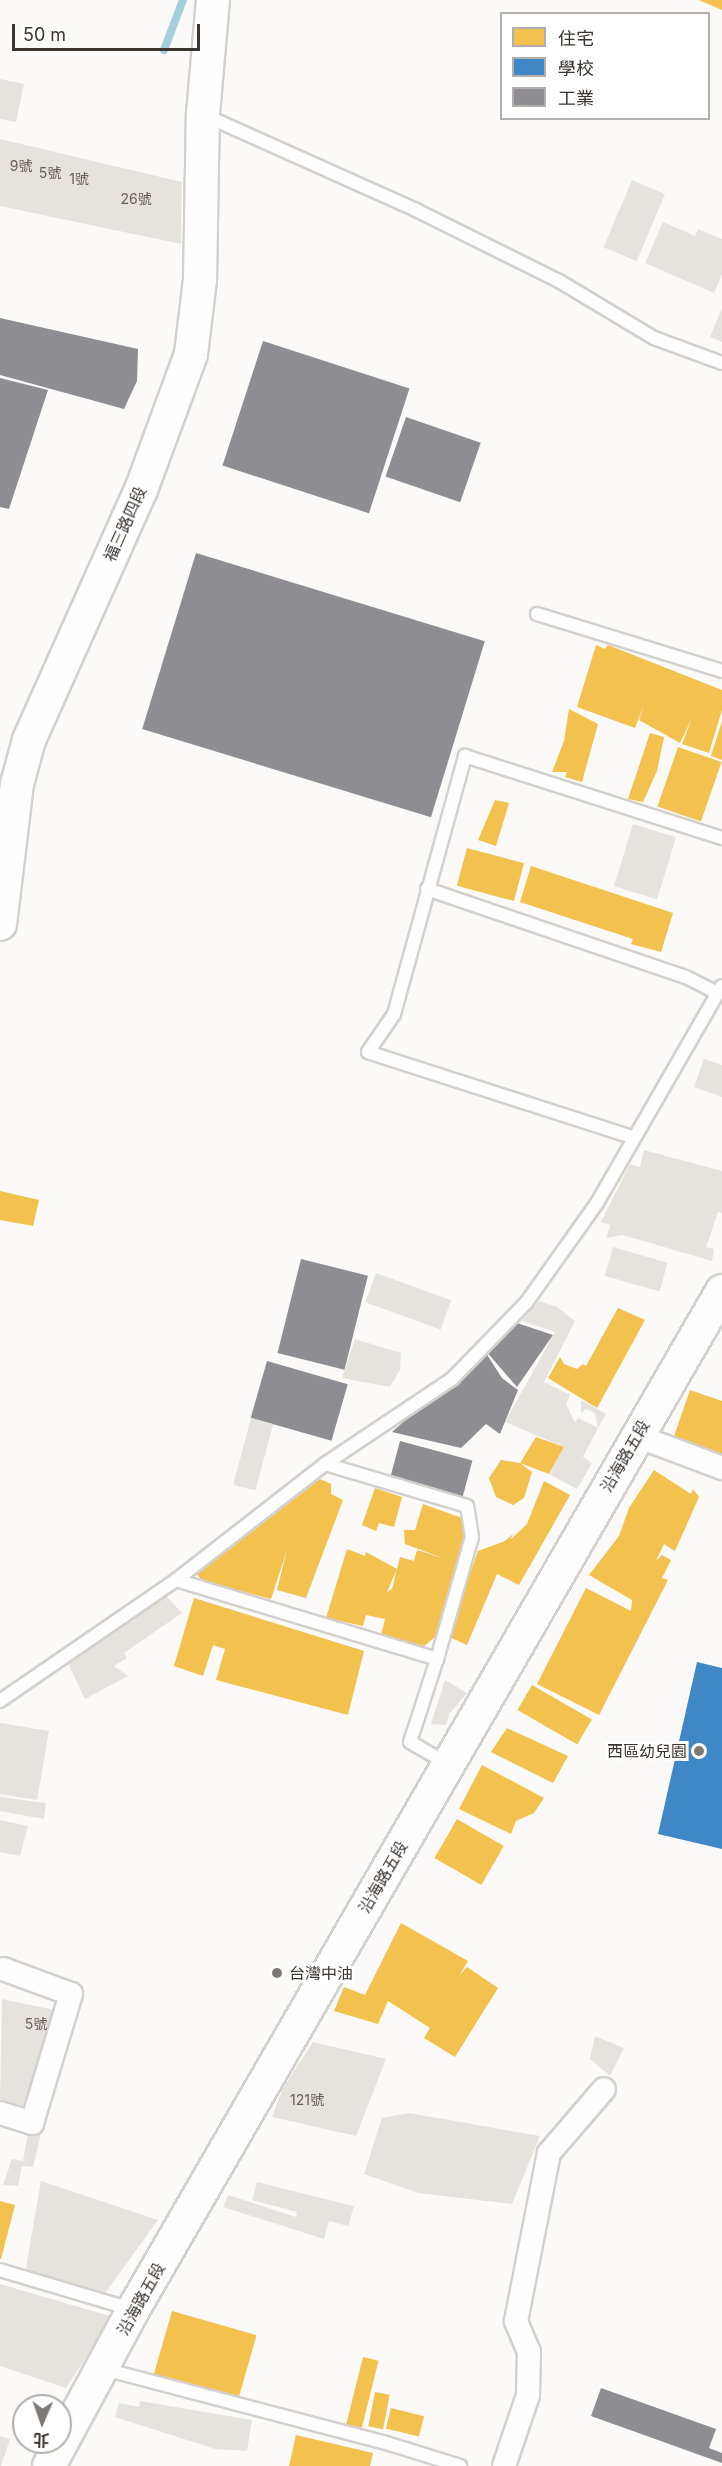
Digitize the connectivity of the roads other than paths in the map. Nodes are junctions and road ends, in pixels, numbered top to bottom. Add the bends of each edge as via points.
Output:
1 (213, 0) edge
2 (203, 114) junction
3 (722, 363) edge
4 (537, 614) dead end
5 (722, 671) edge
6 (722, 837) edge
7 (427, 889) junction
8 (0, 924) edge
9 (720, 989) edge
10 (632, 1137) junction
11 (722, 1291) edge
12 (713, 1322) edge
13 (637, 1436) junction
14 (325, 1464) junction
15 (722, 1468) edge
16 (176, 1580) junction
17 (436, 1659) junction
18 (0, 1701) edge
19 (448, 1764) junction
20 (3, 1969) dead end
21 (604, 2089) dead end
22 (0, 2113) edge
23 (0, 2270) edge
24 (133, 2310) junction
25 (104, 2369) junction
26 (49, 2466) edge
27 (460, 2466) edge
28 (504, 2466) edge

1 - 2 street, 福三路四段
2 - 3 lane via 416,210 559,281 654,338
2 - 8 street, 福三路四段 via 200,280 190,354 141,490 29,740 17,784
4 - 5 lane
6 - 7 lane via 465,756
7 - 9 lane
7 - 10 lane via 394,1014 368,1052
9 - 10 lane
10 - 14 lane via 597,1203 526,1303 452,1379
11 - 12 street, 沿海路五段
12 - 13 street, 沿海路五段
13 - 15 street
13 - 19 street, 沿海路五段
14 - 16 lane
14 - 17 lane via 467,1506 472,1537
16 - 17 lane
16 - 18 lane
17 - 19 lane via 410,1742
19 - 24 street, 沿海路五段
20 - 22 street via 71,1994 32,2122
21 - 28 street via 549,2153 516,2321 529,2352 528,2395
23 - 24 lane
24 - 25 street, 沿海路五段
25 - 26 street, 沿海路五段
25 - 27 lane

